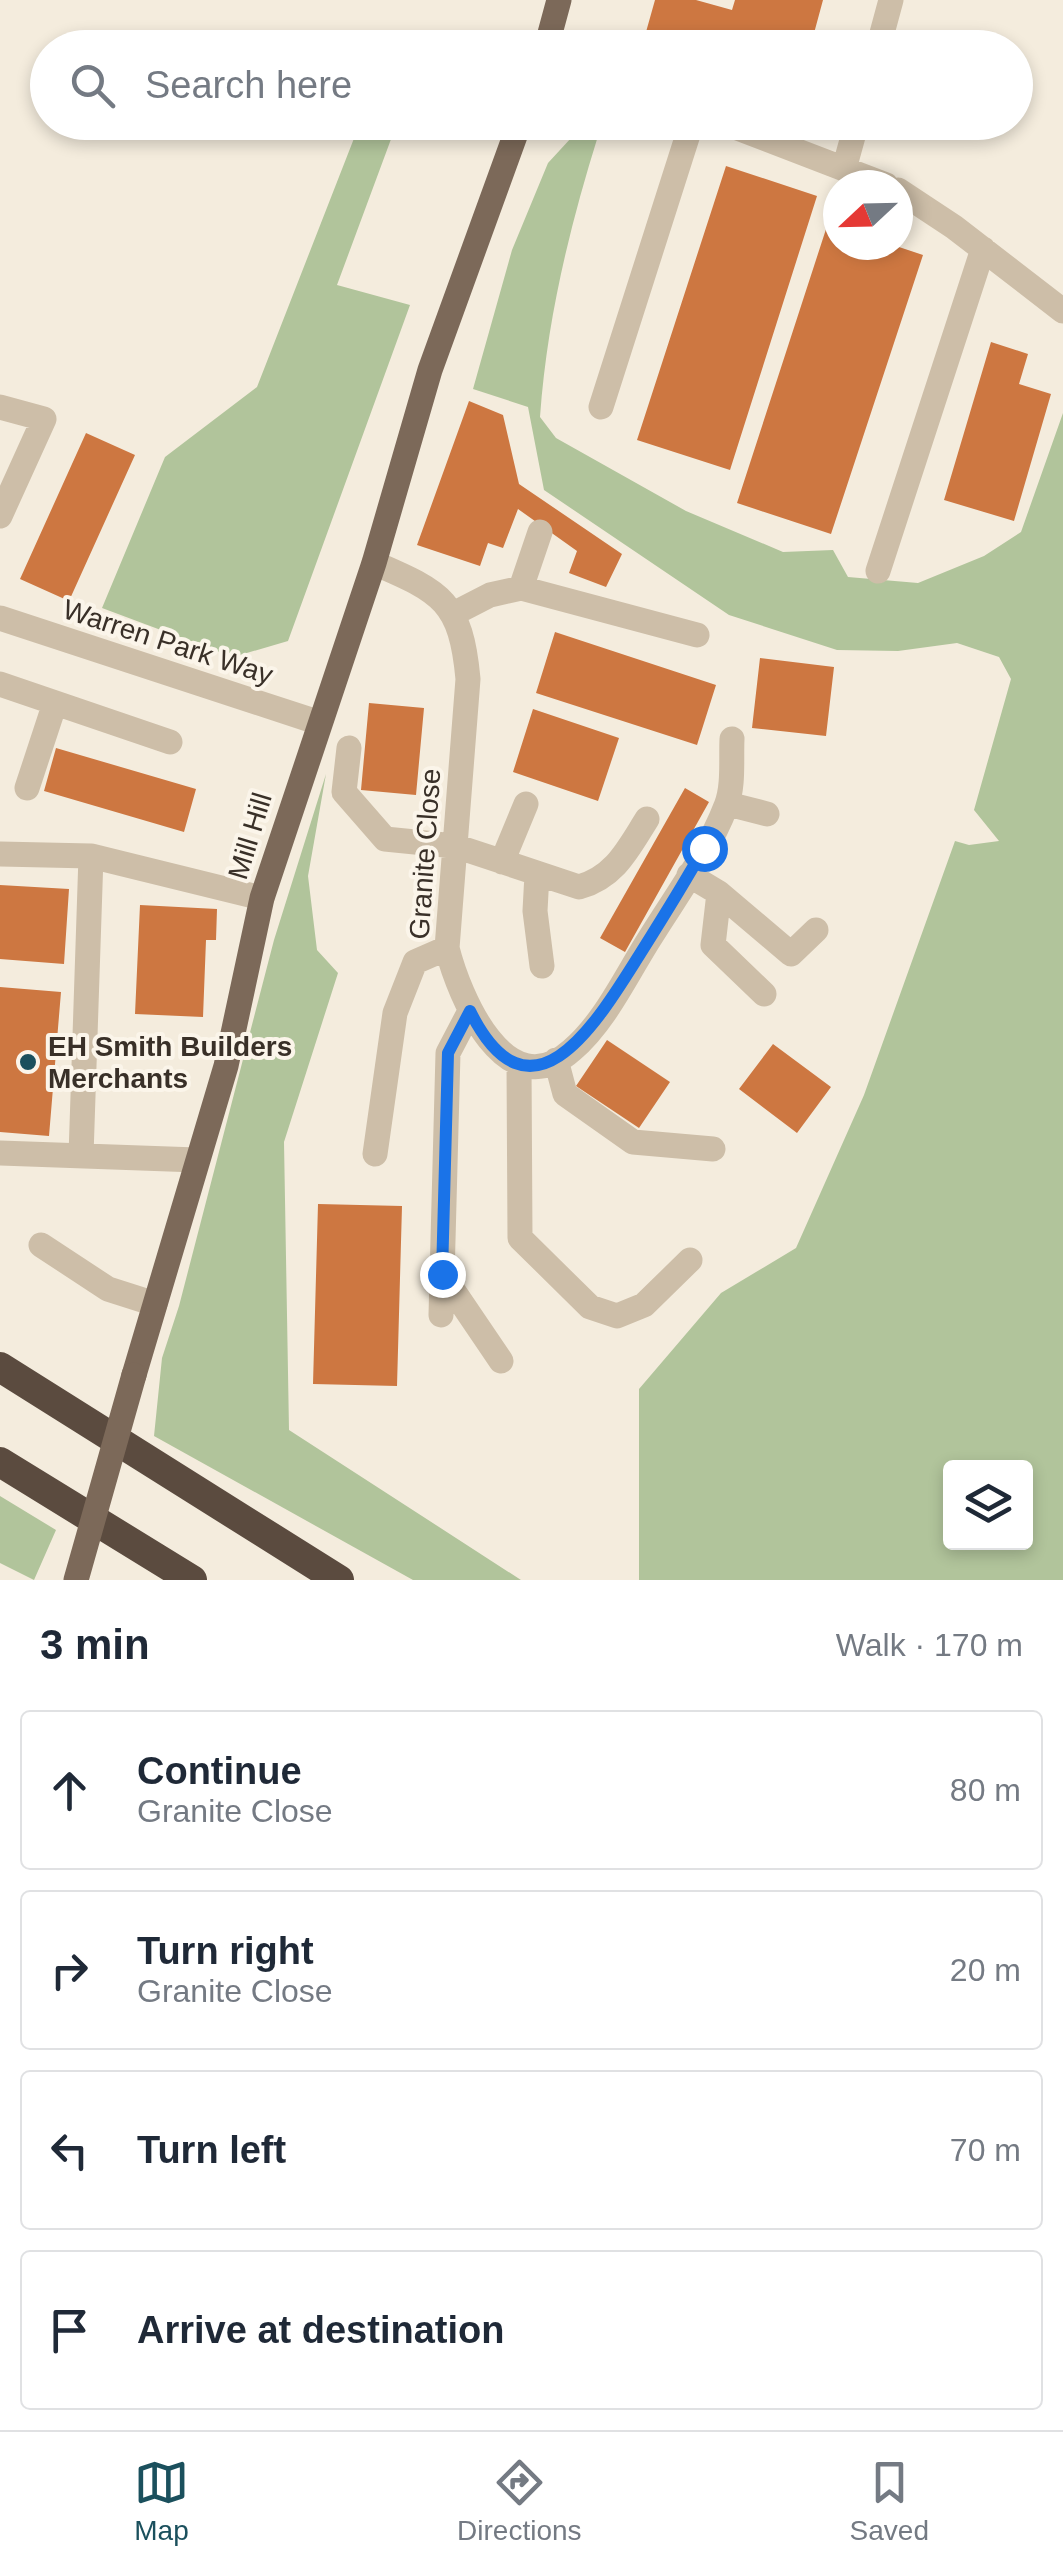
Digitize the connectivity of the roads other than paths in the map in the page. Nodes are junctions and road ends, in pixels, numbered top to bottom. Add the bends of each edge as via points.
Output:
1 (559, 0) edge
2 (891, 0) edge
3 (551, 30) edge
4 (883, 30) edge
5 (513, 140) edge
6 (686, 140) edge
7 (769, 140) edge
8 (852, 140) edge
9 (844, 169) joint
10 (913, 200) edge
11 (983, 249) junction
12 (1063, 311) edge
13 (0, 406) edge
14 (601, 408) dead end
15 (0, 516) edge
16 (540, 532) dead end
17 (374, 563) junction
18 (878, 571) dead end
19 (521, 588) junction
20 (456, 613) junction
21 (0, 618) edge
22 (697, 635) dead end
23 (0, 684) edge
24 (55, 703) junction
25 (317, 722) junction
26 (732, 738) dead end
27 (170, 742) dead end
28 (350, 748) dead end
29 (27, 788) dead end
30 (526, 804) dead end
31 (728, 804) junction
32 (767, 814) dead end
33 (647, 819) dead end
34 (454, 846) junction
35 (0, 854) edge
36 (92, 856) junction
37 (502, 862) junction
38 (537, 874) junction
39 (689, 875) junction
40 (719, 893) junction
41 (262, 898) junction
42 (816, 930) dead end
43 (447, 948) junction
44 (542, 966) dead end
45 (764, 994) dead end
46 (470, 1011) junction
47 (556, 1060) junction
48 (520, 1064) junction
49 (713, 1149) dead end
50 (0, 1152) edge
51 (375, 1154) dead end
52 (81, 1156) junction
53 (198, 1160) junction
54 (41, 1246) dead end
55 (690, 1260) dead end
56 (442, 1274) junction
57 (155, 1304) junction
58 (441, 1315) dead end
59 (502, 1362) dead end
60 (0, 1366) edge
61 (0, 1462) edge
62 (76, 1580) edge
63 (192, 1580) edge
64 (339, 1580) edge

1 - 3 main road
2 - 4 street
5 - 17 main road, Mill Hill via 430,370
6 - 14 street
7 - 9 street
8 - 9 street
10 - 11 street
11 - 12 street
11 - 18 street
13 - 15 street via 44,419
16 - 19 street
17 - 20 street via 440,594
17 - 25 main road, Mill Hill
19 - 20 street
19 - 22 street
20 - 34 street, Granite Close via 468,679
21 - 25 street, Warren Park Way
23 - 24 street
24 - 27 street
24 - 29 street
25 - 41 main road, Mill Hill
26 - 31 street
28 - 34 street via 344,792 385,840
30 - 37 street
31 - 32 street
31 - 39 street
33 - 38 street via 617,867 596,882 579,887
34 - 37 street
34 - 43 street, Granite Close
35 - 36 street
36 - 41 street
36 - 52 street
37 - 38 street
38 - 44 street
39 - 40 street
39 - 47 street via 601,1016
40 - 42 street via 791,954
40 - 45 street via 713,945
41 - 53 main road, Mill Hill
43 - 46 street, Granite Close
43 - 51 street via 415,962 395,1014
46 - 48 street, Granite Close via 503,1054
46 - 56 street via 448,1053
47 - 48 street
47 - 49 street via 566,1094 633,1142
48 - 55 street via 520,1238 590,1307 617,1316 644,1306
50 - 52 street
52 - 53 street
53 - 57 main road, Mill Hill
54 - 57 street via 108,1289
56 - 58 street
56 - 59 street
57 - 62 main road, Mill Hill, bridge
60 - 64 highway
61 - 63 highway

